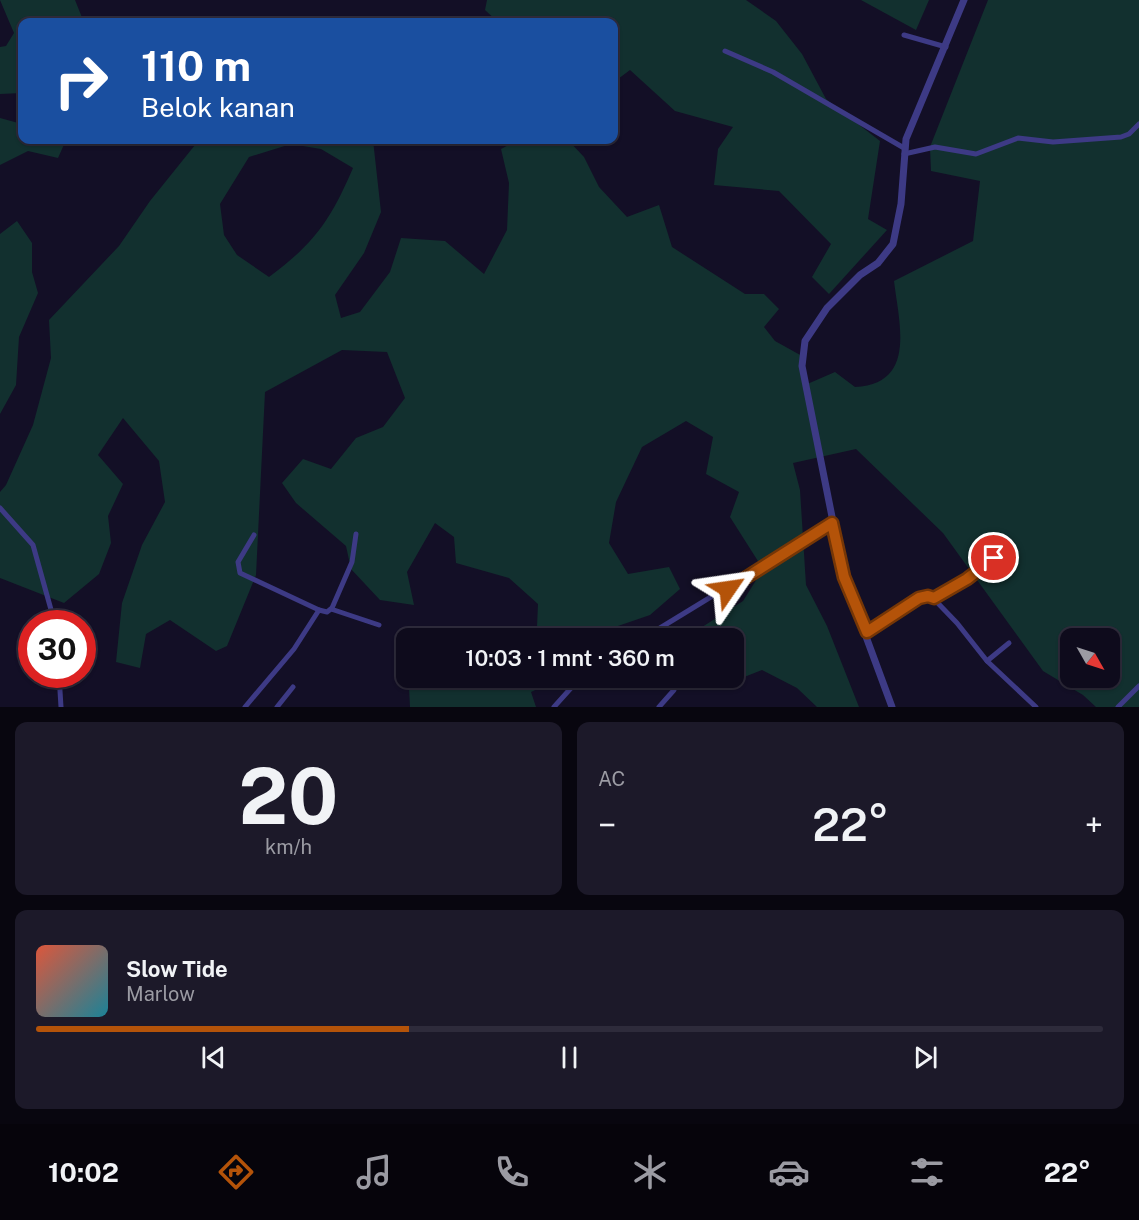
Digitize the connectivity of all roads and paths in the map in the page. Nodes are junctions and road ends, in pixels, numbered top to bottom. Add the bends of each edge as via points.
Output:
1 (964, 0) edge
2 (904, 35) dead end
3 (946, 47) junction
4 (725, 51) dead end
5 (1139, 124) edge
6 (904, 151) junction
7 (0, 508) edge
8 (832, 523) junction
9 (356, 534) dead end
10 (254, 536) dead end
11 (994, 558) dead end
12 (934, 598) junction
13 (331, 609) junction
14 (51, 610) edge
15 (319, 610) junction
16 (379, 625) dead end
17 (660, 628) edge
18 (867, 632) junction
19 (1009, 643) dead end
20 (987, 661) junction
21 (1139, 686) edge
22 (293, 687) dead end
23 (60, 688) edge
24 (571, 688) edge
25 (673, 688) edge
26 (663, 706) edge
27 (61, 707) edge
28 (245, 707) edge
29 (277, 707) edge
30 (554, 707) edge
31 (892, 707) edge
32 (1036, 707) edge
33 (1118, 707) edge

1 - 3 street
2 - 3 street
3 - 6 street via 910,127
4 - 6 street via 773,72
5 - 6 street via 1121,137 1053,142 1018,138 976,154 934,147
6 - 8 street via 901,204 892,244 878,263 827,308 805,340 802,366
7 - 14 street via 33,545
8 - 17 street
8 - 18 street via 844,577
9 - 13 street via 352,562
10 - 15 street via 238,562 240,573
11 - 12 street
12 - 18 street via 919,598
12 - 20 street
13 - 15 street
13 - 16 street
15 - 28 street via 294,650
18 - 31 street
19 - 20 street
20 - 32 street
21 - 33 street
22 - 29 street
23 - 27 street
24 - 30 street
25 - 26 street

